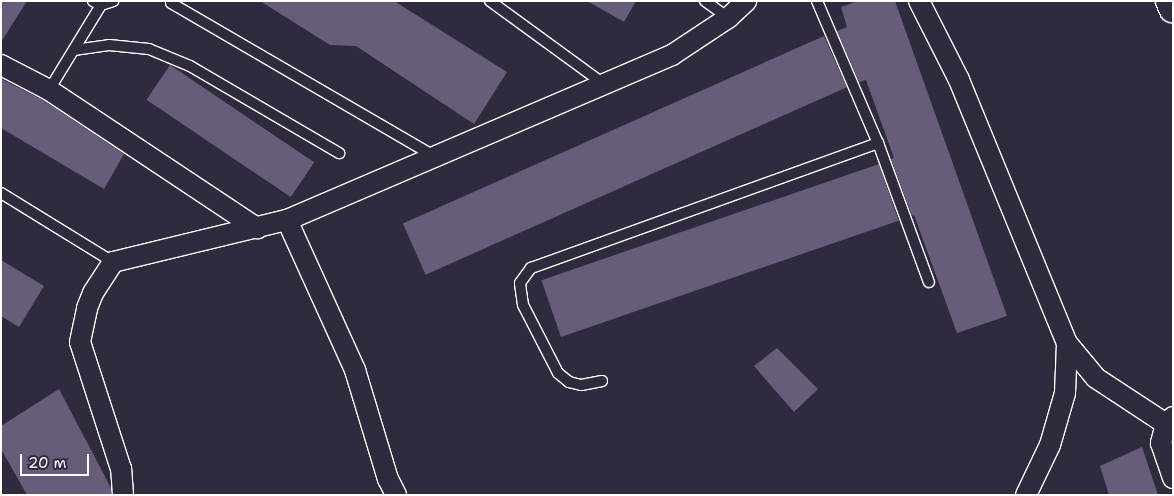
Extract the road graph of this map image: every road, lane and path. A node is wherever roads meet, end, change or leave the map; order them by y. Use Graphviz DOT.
graph roads {
  1 [pos="112,1"];
  2 [pos="490,1"];
  3 [pos="705,1"];
  4 [pos="746,1"];
  5 [pos="817,1"];
  6 [pos="918,1"];
  7 [pos="1170,1"];
  8 [pos="97,3"];
  9 [pos="171,3"];
  10 [pos="1173,8"];
  11 [pos="728,18"];
  12 [pos="74,50"];
  13 [pos="1,65"];
  14 [pos="604,84"];
  15 [pos="49,90"];
  16 [pos="878,143"];
  17 [pos="338,152"];
  18 [pos="437,158"];
  19 [pos="1,193"];
  20 [pos="287,220"];
  21 [pos="257,228"];
  22 [pos="113,262"];
  23 [pos="929,282"];
  24 [pos="1067,343"];
  25 [pos="602,380"];
  26 [pos="1169,420"];
  27 [pos="1173,478"];
  28 [pos="123,495"];
  29 [pos="396,495"];
  30 [pos="1026,495"];
  1 -- 8 [label="lane"];
  2 -- 14 [label="lane"];
  3 -- 11 [label="lane"];
  4 -- 11 [label="street"];
  5 -- 16 [label="lane"];
  6 -- 24 [label="street"];
  7 -- 10 [label="main road"];
  8 -- 12 [label="lane"];
  9 -- 18 [label="lane"];
  11 -- 14 [label="street"];
  12 -- 15 [label="lane"];
  12 -- 17 [label="lane"];
  13 -- 15 [label="street"];
  14 -- 18 [label="street"];
  15 -- 21 [label="street"];
  16 -- 23 [label="lane"];
  16 -- 25 [label="lane"];
  18 -- 20 [label="street"];
  19 -- 22 [label="lane"];
  20 -- 21 [label="street"];
  20 -- 29 [label="street"];
  21 -- 22 [label="street"];
  22 -- 28 [label="street"];
  24 -- 26 [label="street"];
  24 -- 30 [label="street"];
  26 -- 27 [label="street"];
}
